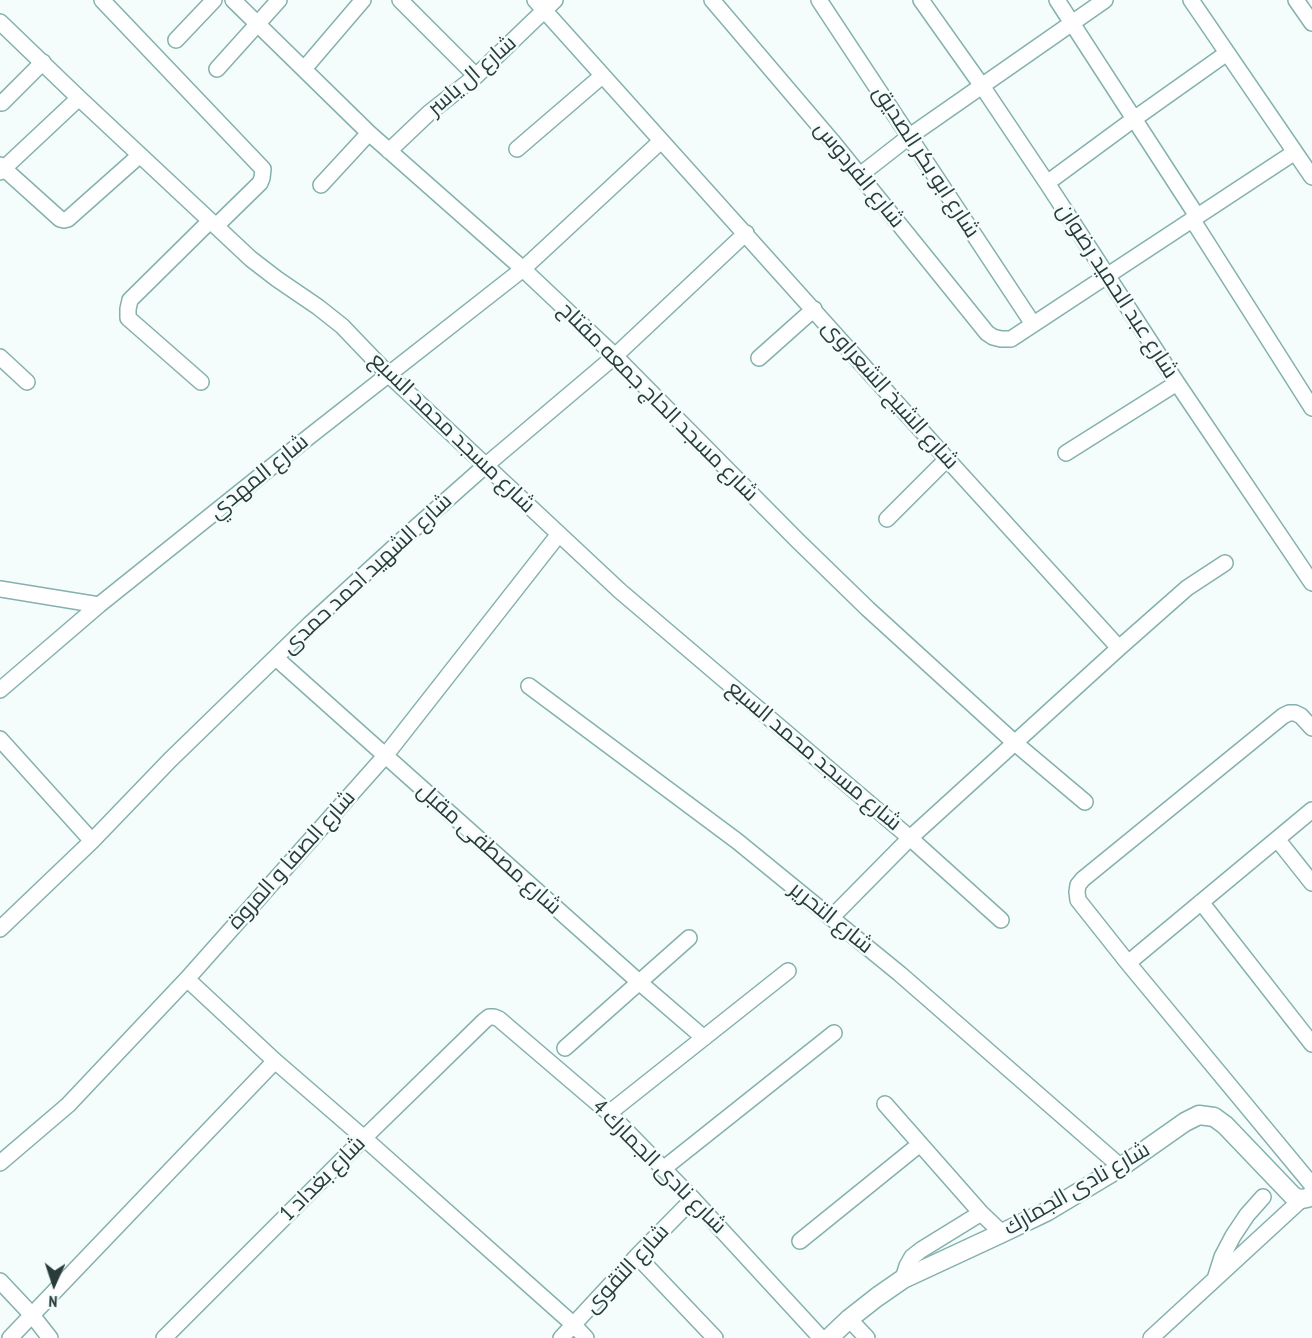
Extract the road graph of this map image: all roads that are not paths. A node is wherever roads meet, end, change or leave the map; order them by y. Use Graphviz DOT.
graph roads {
  1 [pos="102,0"];
  2 [pos="214,0"];
  3 [pos="234,0"];
  4 [pos="279,0"];
  5 [pos="363,0"];
  6 [pos="400,0"];
  7 [pos="712,0"];
  8 [pos="819,0"];
  9 [pos="921,0"];
  10 [pos="1057,0"];
  11 [pos="1105,0"];
  12 [pos="1191,0"];
  13 [pos="1296,0"];
  14 [pos="545,3"];
  15 [pos="1072,23"];
  16 [pos="1312,23"];
  17 [pos="257,24"];
  18 [pos="3,31"];
  19 [pos="176,40"];
  20 [pos="1227,53"];
  21 [pos="43,62"];
  22 [pos="217,69"];
  23 [pos="304,69"];
  24 [pos="476,76"];
  25 [pos="602,76"];
  26 [pos="982,86"];
  27 [pos="79,98"];
  28 [pos="2,103"];
  29 [pos="1134,119"];
  30 [pos="369,133"];
  31 [pos="910,136"];
  32 [pos="661,141"];
  33 [pos="517,149"];
  34 [pos="388,151"];
  35 [pos="1295,152"];
  36 [pos="140,155"];
  37 [pos="1,168"];
  38 [pos="860,175"];
  39 [pos="1312,177"];
  40 [pos="1047,183"];
  41 [pos="321,185"];
  42 [pos="1194,217"];
  43 [pos="213,224"];
  44 [pos="746,233"];
  45 [pos="523,269"];
  46 [pos="1106,275"];
  47 [pos="814,309"];
  48 [pos="1033,324"];
  49 [pos="615,356"];
  50 [pos="0,357"];
  51 [pos="759,358"];
  52 [pos="389,375"];
  53 [pos="27,382"];
  54 [pos="201,382"];
  55 [pos="1177,383"];
  56 [pos="1312,408"];
  57 [pos="1066,453"];
  58 [pos="947,459"];
  59 [pos="485,466"];
  60 [pos="887,519"];
  61 [pos="559,534"];
  62 [pos="1225,563"];
  63 [pos="1312,583"];
  64 [pos="0,589"];
  65 [pos="99,605"];
  66 [pos="1119,648"];
  67 [pos="276,658"];
  68 [pos="529,686"];
  69 [pos="0,690"];
  70 [pos="1312,728"];
  71 [pos="0,739"];
  72 [pos="1015,743"];
  73 [pos="385,756"];
  74 [pos="1085,802"];
  75 [pos="1312,810"];
  76 [pos="910,838"];
  77 [pos="1277,839"];
  78 [pos="92,841"];
  79 [pos="1312,883"];
  80 [pos="1201,902"];
  81 [pos="831,918"];
  82 [pos="1001,920"];
  83 [pos="0,929"];
  84 [pos="689,938"];
  85 [pos="1128,963"];
  86 [pos="788,971"];
  87 [pos="187,979"];
  88 [pos="639,982"];
  89 [pos="484,1021"];
  90 [pos="834,1033"];
  91 [pos="704,1038"];
  92 [pos="1312,1044"];
  93 [pos="565,1048"];
  94 [pos="274,1061"];
  95 [pos="885,1104"];
  96 [pos="609,1113"];
  97 [pos="364,1138"];
  98 [pos="920,1144"];
  99 [pos="0,1163"];
  100 [pos="1121,1167"];
  101 [pos="663,1169"];
  102 [pos="1309,1193"];
  103 [pos="1263,1197"];
  104 [pos="693,1200"];
  105 [pos="981,1213"];
  106 [pos="1002,1233"];
  107 [pos="801,1241"];
  108 [pos="638,1256"];
  109 [pos="903,1279"];
  110 [pos="0,1281"];
  111 [pos="1214,1281"];
  112 [pos="32,1315"];
  113 [pos="849,1319"];
  114 [pos="574,1326"];
  115 [pos="10,1338"];
  116 [pos="50,1338"];
  117 [pos="164,1338"];
  118 [pos="561,1338"];
  119 [pos="586,1338"];
  120 [pos="715,1338"];
  121 [pos="821,1338"];
  122 [pos="829,1338"];
  123 [pos="867,1338"];
  124 [pos="1151,1338"];
  1 -- 43 [label="street"];
  2 -- 19 [label="street"];
  3 -- 17 [label="street, شارع مسجد الحاج جمعه مفتاح"];
  4 -- 17 [label="street"];
  5 -- 23 [label="street"];
  6 -- 24 [label="street"];
  7 -- 38 [label="street, شارع الفردوس"];
  8 -- 31 [label="street, شارع ابو بكر الصديق"];
  9 -- 26 [label="street, شارع عبد الحميد رضوان"];
  10 -- 15 [label="street"];
  11 -- 15 [label="street"];
  12 -- 20 [label="street"];
  13 -- 16 [label="street"];
  14 -- 24 [label="street, شارع ال ياسر"];
  14 -- 25 [label="street, شارع الشيخ الشعراوى"];
  15 -- 26 [label="street"];
  15 -- 29 [label="street"];
  17 -- 22 [label="street"];
  17 -- 23 [label="street, شارع مسجد الحاج جمعه مفتاح"];
  18 -- 21 [label="street, شارع مسجد محمد السبع"];
  20 -- 29 [label="street"];
  20 -- 35 [label="street"];
  21 -- 27 [label="street, شارع مسجد محمد السبع"];
  21 -- 28 [label="street"];
  23 -- 30 [label="street, شارع مسجد الحاج جمعه مفتاح"];
  24 -- 34 [label="street, شارع ال ياسر"];
  25 -- 32 [label="street, شارع الشيخ الشعراوى"];
  25 -- 33 [label="street"];
  26 -- 31 [label="street"];
  26 -- 40 [label="street, شارع عبد الحميد رضوان"];
  27 -- 36 [label="street, شارع مسجد محمد السبع"];
  27 -- 37 [label="street"];
  29 -- 40 [label="street"];
  29 -- 42 [label="street"];
  30 -- 34 [label="street, شارع مسجد الحاج جمعه مفتاح"];
  30 -- 41 [label="street"];
  31 -- 38 [label="street"];
  31 -- 48 [label="street, شارع ابو بكر الصديق"];
  32 -- 44 [label="street, شارع الشيخ الشعراوى"];
  32 -- 45 [label="street"];
  34 -- 45 [label="street, شارع مسجد الحاج جمعه مفتاح"];
  35 -- 39 [label="street"];
  35 -- 42 [label="street"];
  36 -- 37 [label="street"];
  36 -- 43 [label="street, شارع مسجد محمد السبع"];
  38 -- 48 [label="street, شارع الفردوس"];
  40 -- 46 [label="street, شارع عبد الحميد رضوان"];
  42 -- 46 [label="street"];
  42 -- 56 [label="street"];
  43 -- 52 [label="street, شارع مسجد محمد السبع"];
  43 -- 54 [label="street"];
  44 -- 47 [label="street, شارع الشيخ الشعراوى"];
  44 -- 49 [label="street, شارع الشهيد احمد حمدى"];
  45 -- 49 [label="street, شارع مسجد الحاج جمعه مفتاح"];
  45 -- 52 [label="street, شارع المهدي"];
  46 -- 48 [label="street"];
  46 -- 55 [label="street, شارع عبد الحميد رضوان"];
  47 -- 51 [label="street"];
  47 -- 58 [label="street, شارع الشيخ الشعراوى"];
  49 -- 59 [label="street, شارع الشهيد احمد حمدى"];
  49 -- 72 [label="street, شارع مسجد الحاج جمعه مفتاح"];
  50 -- 53 [label="street"];
  52 -- 59 [label="street, شارع مسجد محمد السبع"];
  52 -- 65 [label="street, شارع المهدي"];
  55 -- 57 [label="street"];
  55 -- 63 [label="street, شارع عبد الحميد رضوان"];
  58 -- 60 [label="street"];
  58 -- 66 [label="street, شارع الشيخ الشعراوى"];
  59 -- 61 [label="street, شارع مسجد محمد السبع"];
  59 -- 67 [label="street, شارع الشهيد احمد حمدى"];
  61 -- 73 [label="street, شارع الصفا و المروة"];
  61 -- 76 [label="street, شارع مسجد محمد السبع"];
  62 -- 66 [label="street"];
  64 -- 65 [label="street"];
  65 -- 69 [label="street, شارع المهدي"];
  66 -- 72 [label="street"];
  67 -- 73 [label="street, شارع مصطفى مقبل"];
  67 -- 78 [label="street, شارع الشهيد احمد حمدى"];
  68 -- 81 [label="street, شارع التحرير"];
  70 -- 85 [label="street"];
  71 -- 78 [label="street"];
  72 -- 74 [label="street, شارع مسجد الحاج جمعه مفتاح"];
  72 -- 76 [label="street"];
  73 -- 87 [label="street, شارع الصفا و المروة"];
  73 -- 88 [label="street, شارع مصطفى مقبل"];
  75 -- 77 [label="street"];
  76 -- 81 [label="street"];
  76 -- 82 [label="street, شارع مسجد محمد السبع"];
  77 -- 79 [label="street"];
  77 -- 80 [label="street"];
  78 -- 83 [label="street, شارع الشهيد احمد حمدى"];
  80 -- 85 [label="street"];
  80 -- 92 [label="street"];
  81 -- 100 [label="street, شارع التحرير"];
  84 -- 88 [label="street"];
  85 -- 102 [label="street"];
  86 -- 91 [label="street"];
  87 -- 94 [label="street"];
  87 -- 99 [label="street, شارع الصفا و المروة"];
  88 -- 91 [label="street, شارع مصطفى مقبل"];
  88 -- 93 [label="street"];
  89 -- 96 [label="street, شارع نادى الجمارك 4"];
  89 -- 97 [label="street, شارع بغداد 1"];
  90 -- 101 [label="street"];
  91 -- 96 [label="street"];
  94 -- 97 [label="street"];
  94 -- 112 [label="street"];
  95 -- 98 [label="street"];
  96 -- 101 [label="street, شارع نادى الجمارك 4"];
  97 -- 114 [label="street"];
  97 -- 117 [label="street, شارع بغداد 1"];
  98 -- 105 [label="street"];
  98 -- 107 [label="street"];
  100 -- 102 [label="street, شارع نادى الجمارك"];
  100 -- 106 [label="street, شارع نادى الجمارك"];
  101 -- 104 [label="street, شارع نادى الجمارك 4"];
  102 -- 111 [label="street"];
  103 -- 111 [label="street"];
  104 -- 108 [label="street, شارع التقوى"];
  104 -- 121 [label="street, شارع نادى الجمارك 4"];
  105 -- 106 [label="street"];
  105 -- 109 [label="street"];
  106 -- 109 [label="street, شارع نادى الجمارك"];
  108 -- 114 [label="street, شارع التقوى"];
  108 -- 120 [label="street"];
  109 -- 113 [label="street, شارع نادى الجمارك"];
  110 -- 112 [label="street"];
  111 -- 124 [label="street"];
  112 -- 115 [label="street"];
  112 -- 116 [label="street"];
  113 -- 122 [label="street, شارع نادى الجمارك"];
  113 -- 123 [label="street"];
  114 -- 118 [label="street, شارع التقوى"];
  114 -- 119 [label="street"];
}
